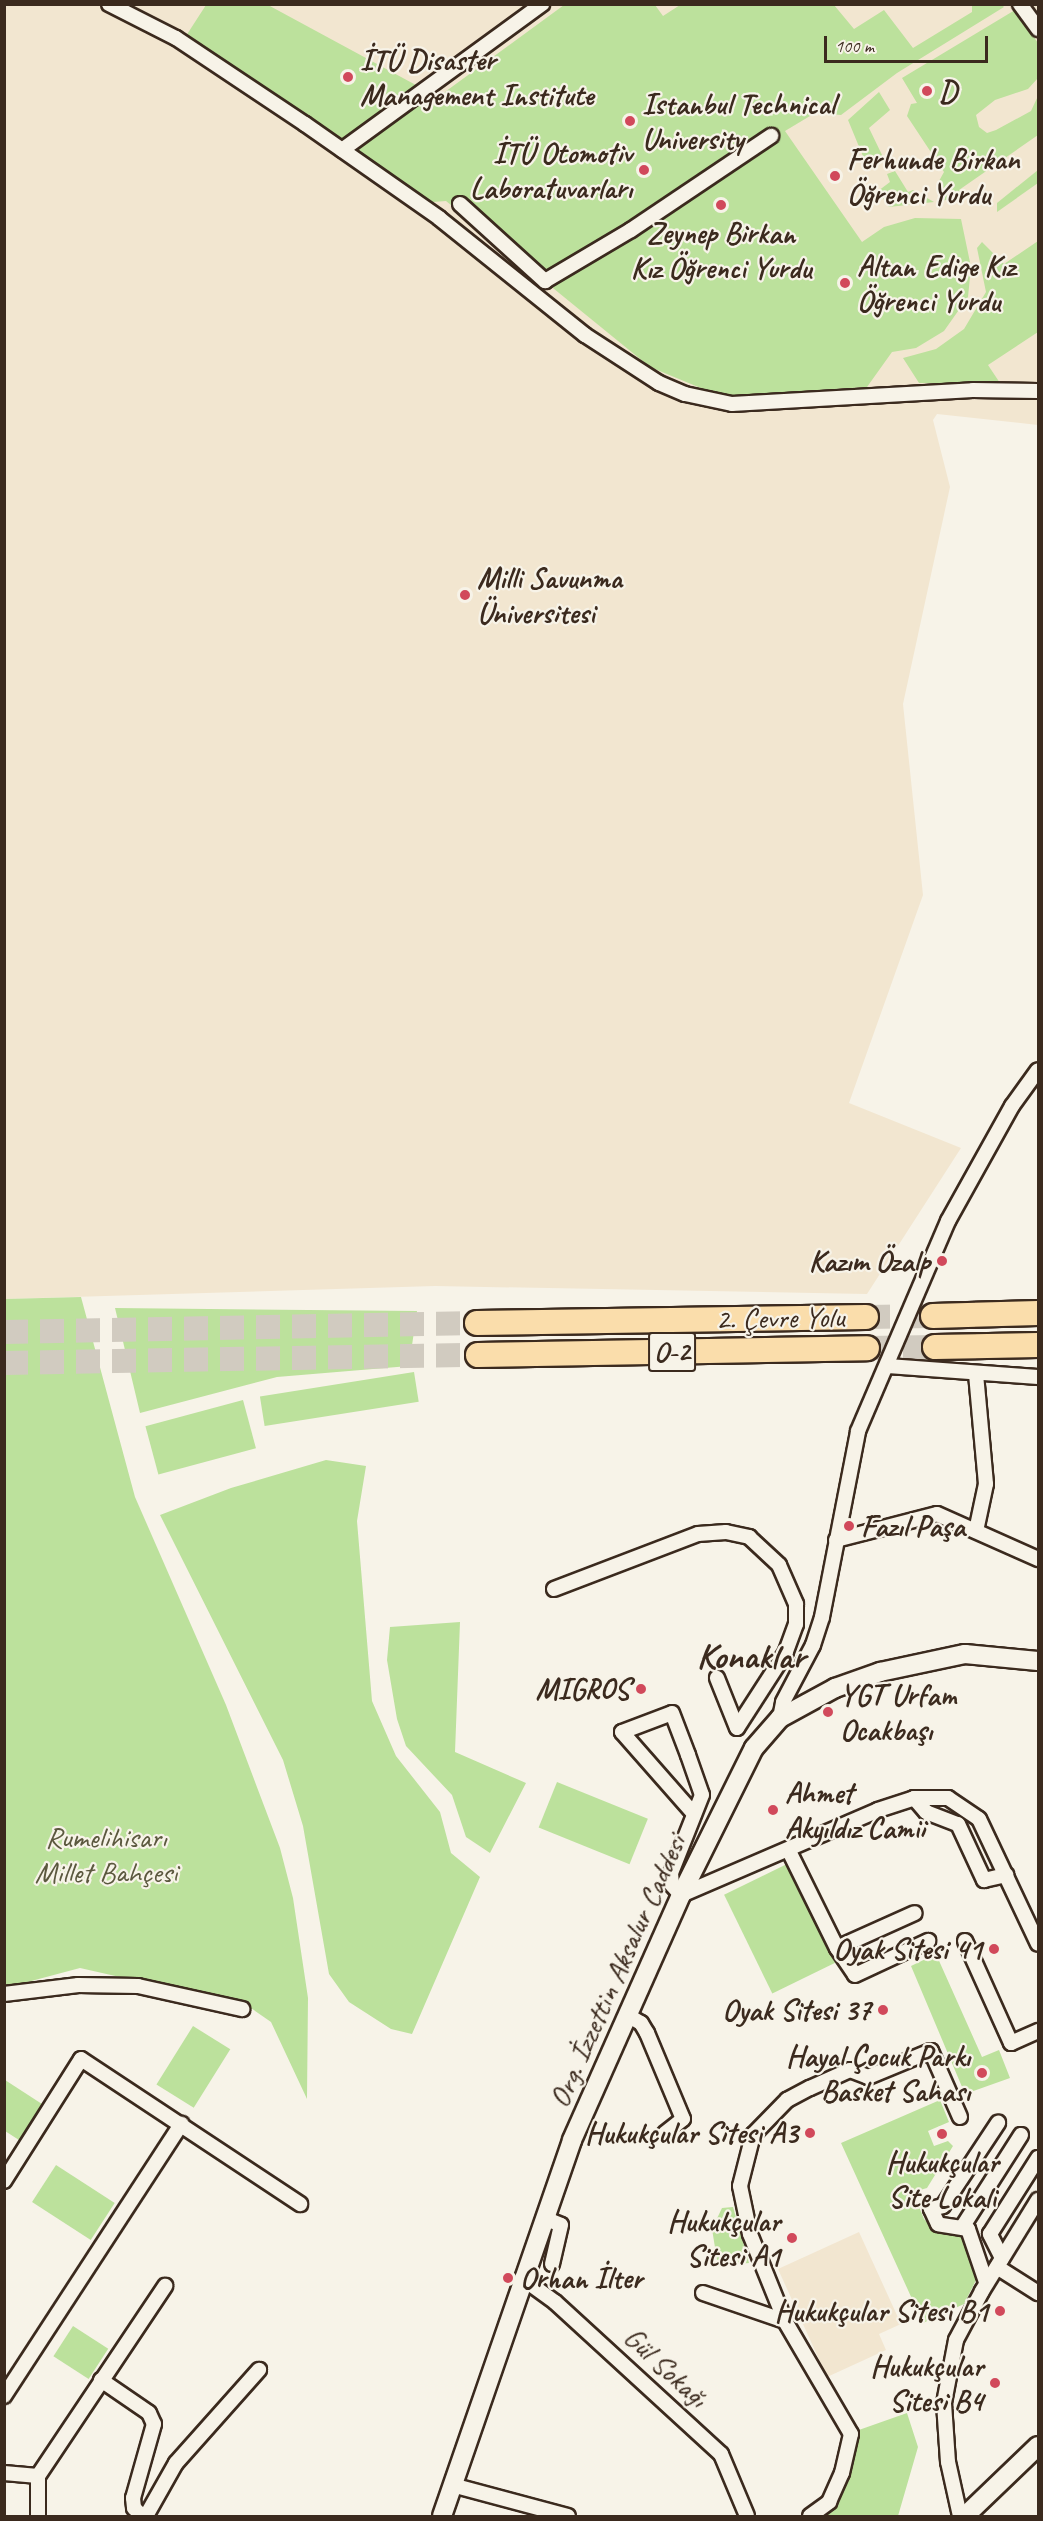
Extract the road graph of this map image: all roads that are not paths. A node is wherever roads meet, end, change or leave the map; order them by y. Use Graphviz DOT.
graph roads {
  1 [pos="109,4"];
  2 [pos="542,4"];
  3 [pos="1020,4"];
  4 [pos="1038,29"];
  5 [pos="771,136"];
  6 [pos="342,150"];
  7 [pos="460,204"];
  8 [pos="1038,391"];
  9 [pos="1038,1070"];
  10 [pos="1038,1313"];
  11 [pos="933,1316"];
  12 [pos="866,1317"];
  13 [pos="477,1323"];
  14 [pos="1038,1345"];
  15 [pos="935,1347"];
  16 [pos="867,1348"];
  17 [pos="478,1355"];
  18 [pos="888,1366"];
  19 [pos="976,1374"];
  20 [pos="1038,1377"];
  21 [pos="976,1531"];
  22 [pos="836,1540"];
  23 [pos="1038,1559"];
  24 [pos="554,1589"];
  25 [pos="1038,1661"];
  26 [pos="717,1678"];
  27 [pos="780,1718"];
  28 [pos="914,1798"];
  29 [pos="694,1814"];
  30 [pos="789,1851"];
  31 [pos="1006,1875"];
  32 [pos="681,1895"];
  33 [pos="915,1913"];
  34 [pos="928,1941"];
  35 [pos="965,1941"];
  36 [pos="1038,1944"];
  37 [pos="837,1948"];
  38 [pos="4,1995"];
  39 [pos="242,2009"];
  40 [pos="627,2015"];
  41 [pos="1038,2031"];
  42 [pos="960,2117"];
  43 [pos="998,2123"];
  44 [pos="181,2124"];
  45 [pos="665,2133"];
  46 [pos="1021,2135"];
  47 [pos="1038,2158"];
  48 [pos="4,2181"];
  49 [pos="1038,2200"];
  50 [pos="300,2204"];
  51 [pos="544,2218"];
  52 [pos="963,2226"];
  53 [pos="1000,2262"];
  54 [pos="552,2264"];
  55 [pos="522,2278"];
  56 [pos="986,2282"];
  57 [pos="165,2286"];
  58 [pos="703,2293"];
  59 [pos="1038,2293"];
  60 [pos="785,2321"];
  61 [pos="259,2370"];
  62 [pos="101,2380"];
  63 [pos="4,2396"];
  64 [pos="1038,2446"];
  65 [pos="4,2473"];
  66 [pos="38,2476"];
  67 [pos="453,2485"];
  68 [pos="38,2517"];
  69 [pos="144,2517"];
  70 [pos="442,2517"];
  71 [pos="568,2517"];
  72 [pos="747,2517"];
  73 [pos="810,2517"];
  74 [pos="960,2517"];
  75 [pos="965,2517"];
  1 -- 6 [label="street"];
  2 -- 6 [label="street"];
  3 -- 4 [label="street"];
  5 -- 7 [label="street"];
  6 -- 8 [label="street"];
  9 -- 18 [label="street"];
  10 -- 11 [label="highway"];
  12 -- 13 [label="highway, 2. Çevre Yolu / O-2"];
  14 -- 15 [label="highway"];
  16 -- 17 [label="highway, 2. Çevre Yolu / O-2"];
  18 -- 19 [label="street"];
  18 -- 22 [label="street"];
  19 -- 20 [label="street"];
  19 -- 21 [label="street"];
  21 -- 22 [label="street"];
  21 -- 23 [label="street"];
  22 -- 27 [label="street"];
  24 -- 26 [label="street"];
  25 -- 27 [label="main road, Org. İzzettin Aksalur Caddesi"];
  27 -- 32 [label="main road, Org. İzzettin Aksalur Caddesi"];
  28 -- 30 [label="street"];
  28 -- 31 [label="street"];
  28 -- 31 [label="street"];
  29 -- 29 [label="street"];
  29 -- 32 [label="street"];
  30 -- 32 [label="street"];
  30 -- 37 [label="street"];
  31 -- 36 [label="street"];
  32 -- 40 [label="main road, Org. İzzettin Aksalur Caddesi"];
  33 -- 37 [label="street"];
  34 -- 37 [label="street"];
  35 -- 41 [label="street"];
  38 -- 39 [label="street"];
  40 -- 45 [label="street"];
  40 -- 51 [label="main road, Org. İzzettin Aksalur Caddesi"];
  42 -- 60 [label="street"];
  43 -- 52 [label="street"];
  44 -- 48 [label="street"];
  44 -- 50 [label="street"];
  44 -- 63 [label="street"];
  46 -- 52 [label="street"];
  47 -- 53 [label="street"];
  49 -- 53 [label="street"];
  51 -- 54 [label="street"];
  51 -- 55 [label="main road, Org. İzzettin Aksalur Caddesi"];
  52 -- 56 [label="street"];
  53 -- 56 [label="street"];
  53 -- 59 [label="street"];
  55 -- 67 [label="main road, Org. İzzettin Aksalur Caddesi"];
  55 -- 72 [label="street, Gül Sokağı"];
  56 -- 74 [label="street"];
  57 -- 62 [label="street"];
  58 -- 60 [label="street"];
  60 -- 73 [label="street"];
  61 -- 69 [label="street"];
  62 -- 66 [label="street"];
  62 -- 69 [label="street"];
  64 -- 75 [label="main road"];
  65 -- 66 [label="street"];
  66 -- 68 [label="street"];
  67 -- 70 [label="main road, Org. İzzettin Aksalur Caddesi"];
  67 -- 71 [label="street"];
}
